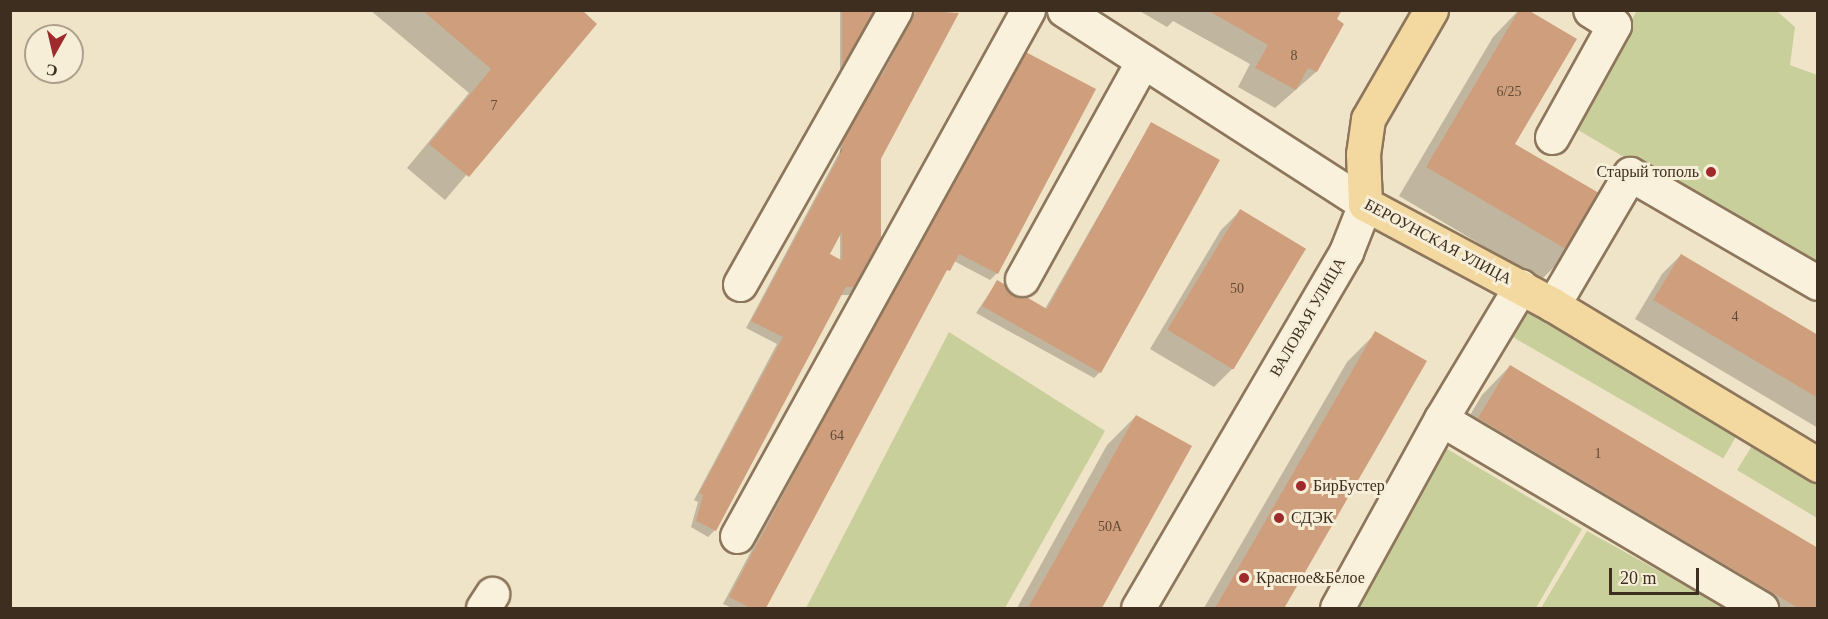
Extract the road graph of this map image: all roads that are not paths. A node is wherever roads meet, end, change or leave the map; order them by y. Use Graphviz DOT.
graph roads {
  1 [pos="896,10"];
  2 [pos="1028,10"];
  3 [pos="1064,10"];
  4 [pos="1431,10"];
  5 [pos="1590,10"];
  6 [pos="1143,61"];
  7 [pos="1552,137"];
  8 [pos="1365,204"];
  9 [pos="1022,279"];
  10 [pos="1818,283"];
  11 [pos="740,284"];
  12 [pos="1521,286"];
  13 [pos="1553,304"];
  14 [pos="1442,419"];
  15 [pos="1818,465"];
  16 [pos="737,536"];
  17 [pos="1138,609"];
  18 [pos="1337,609"];
  19 [pos="1761,609"];
  1 -- 11 [label="street"];
  2 -- 16 [label="street"];
  3 -- 6 [label="street, БЕРОУНСКАЯ УЛИЦА"];
  4 -- 8 [label="main road, ВАЛОВАЯ УЛИЦА"];
  5 -- 7 [label="street"];
  6 -- 8 [label="street, БЕРОУНСКАЯ УЛИЦА"];
  6 -- 9 [label="street"];
  8 -- 12 [label="main road, БЕРОУНСКАЯ УЛИЦА"];
  8 -- 17 [label="street, ВАЛОВАЯ УЛИЦА"];
  10 -- 13 [label="street"];
  12 -- 13 [label="main road, БЕРОУНСКАЯ УЛИЦА"];
  12 -- 14 [label="street"];
  13 -- 15 [label="main road, БЕРОУНСКАЯ УЛИЦА"];
  14 -- 18 [label="street"];
  14 -- 19 [label="street"];
}
